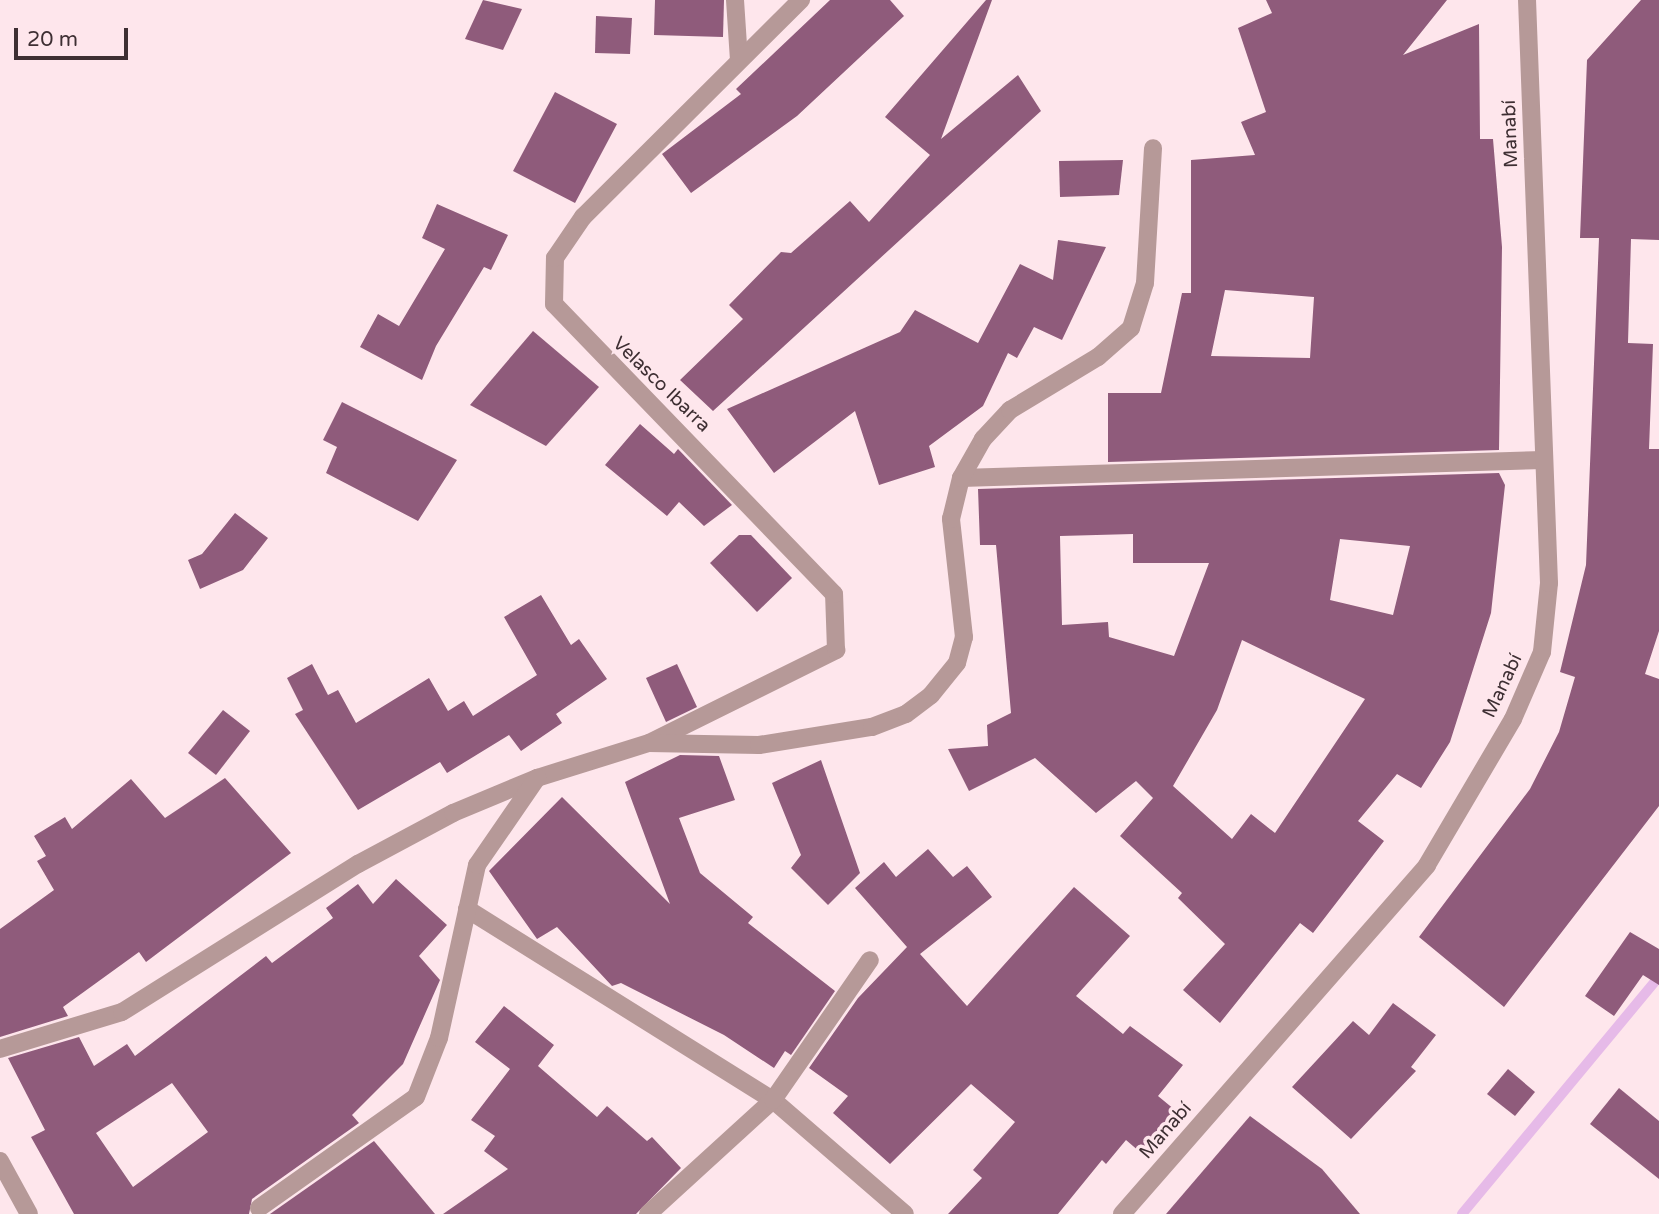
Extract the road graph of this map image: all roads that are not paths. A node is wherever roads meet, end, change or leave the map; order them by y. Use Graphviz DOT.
graph roads {
  1 [pos="735,0"];
  2 [pos="801,0"];
  3 [pos="1527,0"];
  4 [pos="738,60"];
  5 [pos="1153,148"];
  6 [pos="1545,460"];
  7 [pos="961,478"];
  8 [pos="649,743"];
  9 [pos="537,778"];
  10 [pos="467,909"];
  11 [pos="870,960"];
  12 [pos="0,1049"];
  13 [pos="773,1100"];
  14 [pos="0,1161"];
  15 [pos="259,1208"];
  16 [pos="29,1214"];
  17 [pos="648,1214"];
  18 [pos="905,1214"];
  19 [pos="1122,1214"];
  1 -- 4 [label="street"];
  2 -- 4 [label="street, Velasco Ibarra"];
  3 -- 6 [label="street, Manabí"];
  4 -- 8 [label="street, Velasco Ibarra"];
  5 -- 7 [label="street"];
  6 -- 7 [label="street"];
  6 -- 19 [label="street, Manabí"];
  7 -- 8 [label="street"];
  8 -- 9 [label="street"];
  9 -- 10 [label="street"];
  9 -- 12 [label="street"];
  10 -- 13 [label="street"];
  10 -- 15 [label="street"];
  11 -- 13 [label="street"];
  13 -- 17 [label="street"];
  13 -- 18 [label="street"];
  14 -- 16 [label="street"];
}
